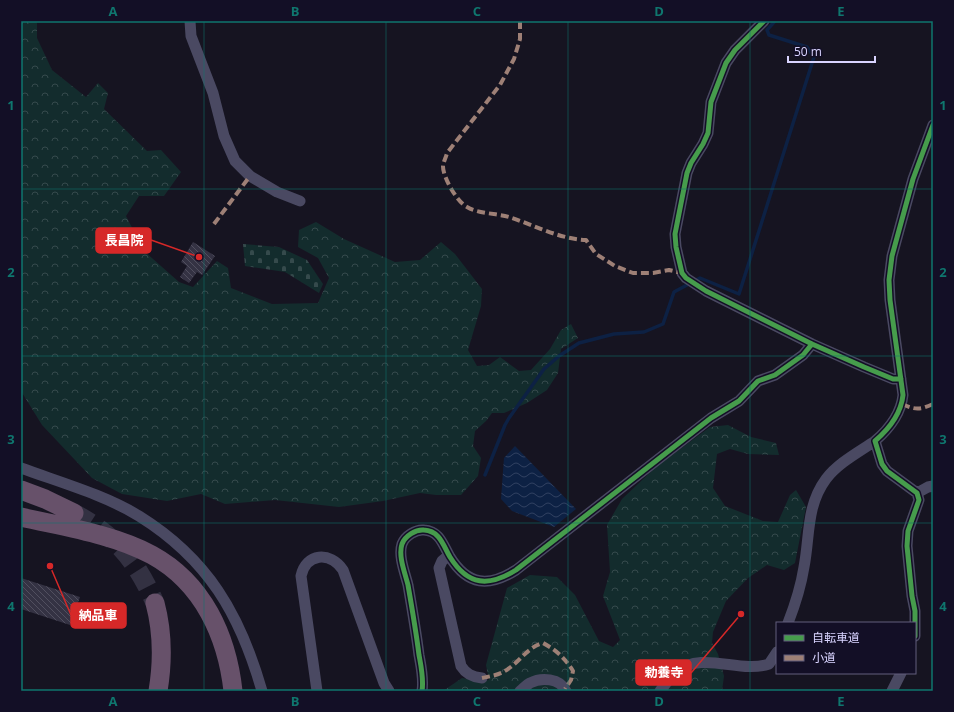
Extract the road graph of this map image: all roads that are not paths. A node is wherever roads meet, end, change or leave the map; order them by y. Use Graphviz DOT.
graph roads {
  1 [pos="190,21"];
  2 [pos="764,21"];
  3 [pos="933,125"];
  4 [pos="300,201"];
  5 [pos="812,344"];
  6 [pos="901,379"];
  7 [pos="875,441"];
  8 [pos="21,468"];
  9 [pos="933,486"];
  10 [pos="21,490"];
  11 [pos="917,493"];
  12 [pos="74,513"];
  13 [pos="21,517"];
  14 [pos="449,555"];
  15 [pos="155,604"];
  16 [pos="788,622"];
  17 [pos="916,622"];
  18 [pos="776,654"];
  19 [pos="900,674"];
  20 [pos="482,678"];
  21 [pos="158,691"];
  22 [pos="233,691"];
  23 [pos="262,691"];
  24 [pos="317,691"];
  25 [pos="388,691"];
  26 [pos="422,691"];
  27 [pos="520,691"];
  28 [pos="566,691"];
  29 [pos="660,691"];
  30 [pos="892,691"];
  1 -- 4 [label="street"];
  2 -- 5 [label="street"];
  3 -- 6 [label="street"];
  5 -- 6 [label="street"];
  5 -- 14 [label="street"];
  6 -- 7 [label="street"];
  7 -- 11 [label="street"];
  7 -- 16 [label="street"];
  8 -- 23 [label="street"];
  9 -- 11 [label="street"];
  10 -- 12 [label="highway"];
  11 -- 17 [label="street"];
  13 -- 22 [label="highway"];
  14 -- 20 [label="street"];
  14 -- 26 [label="street"];
  15 -- 21 [label="highway"];
  18 -- 29 [label="street"];
  19 -- 30 [label="street"];
  24 -- 25 [label="street"];
  27 -- 28 [label="street"];
}
